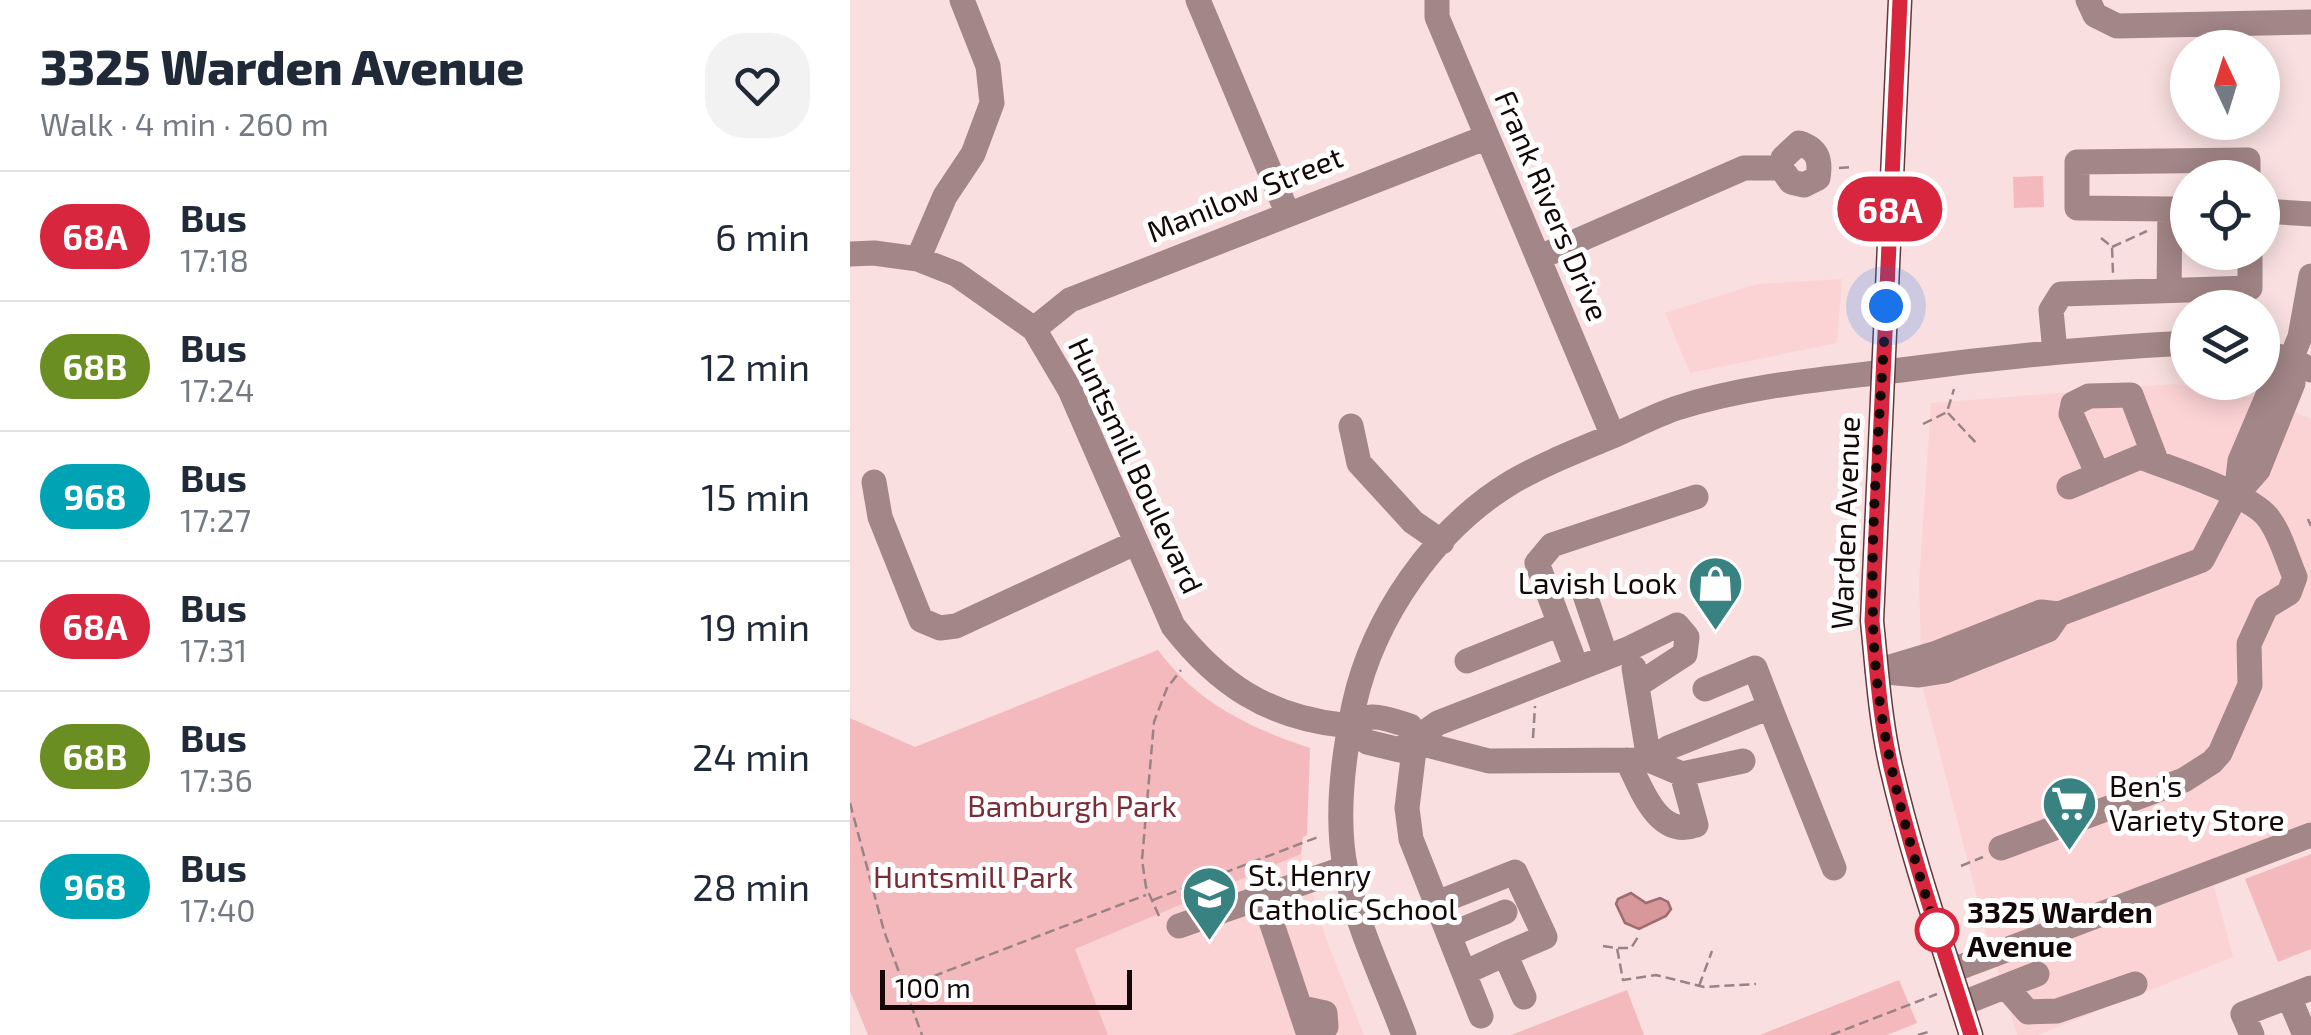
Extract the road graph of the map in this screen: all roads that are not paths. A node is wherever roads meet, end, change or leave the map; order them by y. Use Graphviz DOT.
graph roads {
  1 [pos="962,0"];
  2 [pos="1198,0"];
  3 [pos="1437,0"];
  4 [pos="1900,0"];
  5 [pos="2088,0"];
  6 [pos="2311,22"];
  7 [pos="1486,137"];
  8 [pos="2170,161"];
  9 [pos="1782,168"];
  10 [pos="1287,212"];
  11 [pos="2280,212"];
  12 [pos="2170,214"];
  13 [pos="2311,214"];
  14 [pos="850,254"];
  15 [pos="918,258"];
  16 [pos="1538,258"];
  17 [pos="2174,270"];
  18 [pos="2250,270"];
  19 [pos="2311,276"];
  20 [pos="2169,290"];
  21 [pos="1034,329"];
  22 [pos="2170,343"];
  23 [pos="2054,352"];
  24 [pos="2301,364"];
  25 [pos="1883,372"];
  26 [pos="1351,426"];
  27 [pos="1613,436"];
  28 [pos="2157,463"];
  29 [pos="2098,475"];
  30 [pos="874,482"];
  31 [pos="2069,487"];
  32 [pos="2236,495"];
  33 [pos="1696,498"];
  34 [pos="1442,542"];
  35 [pos="1135,543"];
  36 [pos="1585,595"];
  37 [pos="1560,624"];
  38 [pos="1617,653"];
  39 [pos="1468,661"];
  40 [pos="1577,668"];
  41 [pos="1877,670"];
  42 [pos="1639,684"];
  43 [pos="1705,689"];
  44 [pos="1770,708"];
  45 [pos="1349,726"];
  46 [pos="1415,742"];
  47 [pos="1638,760"];
  48 [pos="1742,761"];
  49 [pos="1682,774"];
  50 [pos="2311,835"];
  51 [pos="1997,851"];
  52 [pos="1345,868"];
  53 [pos="1834,868"];
  54 [pos="1263,896"];
  55 [pos="1437,903"];
  56 [pos="1504,912"];
  57 [pos="1169,921"];
  58 [pos="1449,935"];
  59 [pos="1504,954"];
  60 [pos="1464,973"];
  61 [pos="2037,974"];
  62 [pos="2134,984"];
  63 [pos="2006,987"];
  64 [pos="1956,988"];
  65 [pos="2300,992"];
  66 [pos="1524,997"];
  67 [pos="1482,1016"];
  68 [pos="1317,1035"];
  69 [pos="1404,1035"];
  70 [pos="1971,1035"];
  71 [pos="2252,1035"];
  72 [pos="2305,1035"];
  1 -- 15 [label="street"];
  2 -- 10 [label="street"];
  3 -- 7 [label="street, Frank Rivers Drive"];
  4 -- 25 [label="main road, Warden Avenue"];
  5 -- 6 [label="street"];
  7 -- 10 [label="street, Manilow Street"];
  7 -- 16 [label="street, Frank Rivers Drive"];
  8 -- 12 [label="street"];
  9 -- 16 [label="street"];
  10 -- 21 [label="street, Manilow Street"];
  11 -- 13 [label="street"];
  14 -- 15 [label="street, Huntsmill Boulevard"];
  15 -- 21 [label="street, Huntsmill Boulevard"];
  16 -- 27 [label="street, Frank Rivers Drive"];
  17 -- 20 [label="street"];
  18 -- 20 [label="street"];
  19 -- 24 [label="street"];
  20 -- 23 [label="street"];
  21 -- 35 [label="street, Huntsmill Boulevard"];
  22 -- 23 [label="street"];
  23 -- 25 [label="street"];
  24 -- 32 [label="street"];
  25 -- 27 [label="street"];
  25 -- 41 [label="main road, Warden Avenue"];
  26 -- 34 [label="street"];
  27 -- 34 [label="street"];
  28 -- 29 [label="street"];
  28 -- 29 [label="street"];
  28 -- 32 [label="street"];
  29 -- 31 [label="street"];
  30 -- 35 [label="street"];
  32 -- 41 [label="street"];
  32 -- 51 [label="street"];
  33 -- 37 [label="street"];
  34 -- 45 [label="street"];
  35 -- 45 [label="street, Huntsmill Boulevard"];
  36 -- 38 [label="street"];
  37 -- 39 [label="street"];
  37 -- 40 [label="street"];
  38 -- 40 [label="street"];
  38 -- 42 [label="street"];
  38 -- 42 [label="street"];
  40 -- 46 [label="street"];
  41 -- 64 [label="main road, Warden Avenue"];
  42 -- 47 [label="street"];
  43 -- 44 [label="street"];
  44 -- 47 [label="street"];
  44 -- 53 [label="street"];
  45 -- 46 [label="street, Huntsmill Boulevard"];
  45 -- 52 [label="street"];
  46 -- 47 [label="street"];
  46 -- 55 [label="street"];
  47 -- 49 [label="street"];
  47 -- 49 [label="street"];
  48 -- 49 [label="street"];
  50 -- 64 [label="street"];
  52 -- 54 [label="street"];
  52 -- 69 [label="street"];
  54 -- 57 [label="street"];
  54 -- 68 [label="street"];
  55 -- 58 [label="street"];
  55 -- 59 [label="street"];
  56 -- 58 [label="street"];
  58 -- 60 [label="street"];
  59 -- 60 [label="street"];
  59 -- 66 [label="street"];
  60 -- 67 [label="street"];
  61 -- 63 [label="street"];
  62 -- 63 [label="street"];
  63 -- 64 [label="street"];
  64 -- 70 [label="main road, Warden Avenue"];
  65 -- 71 [label="street"];
  65 -- 72 [label="street"];
}
